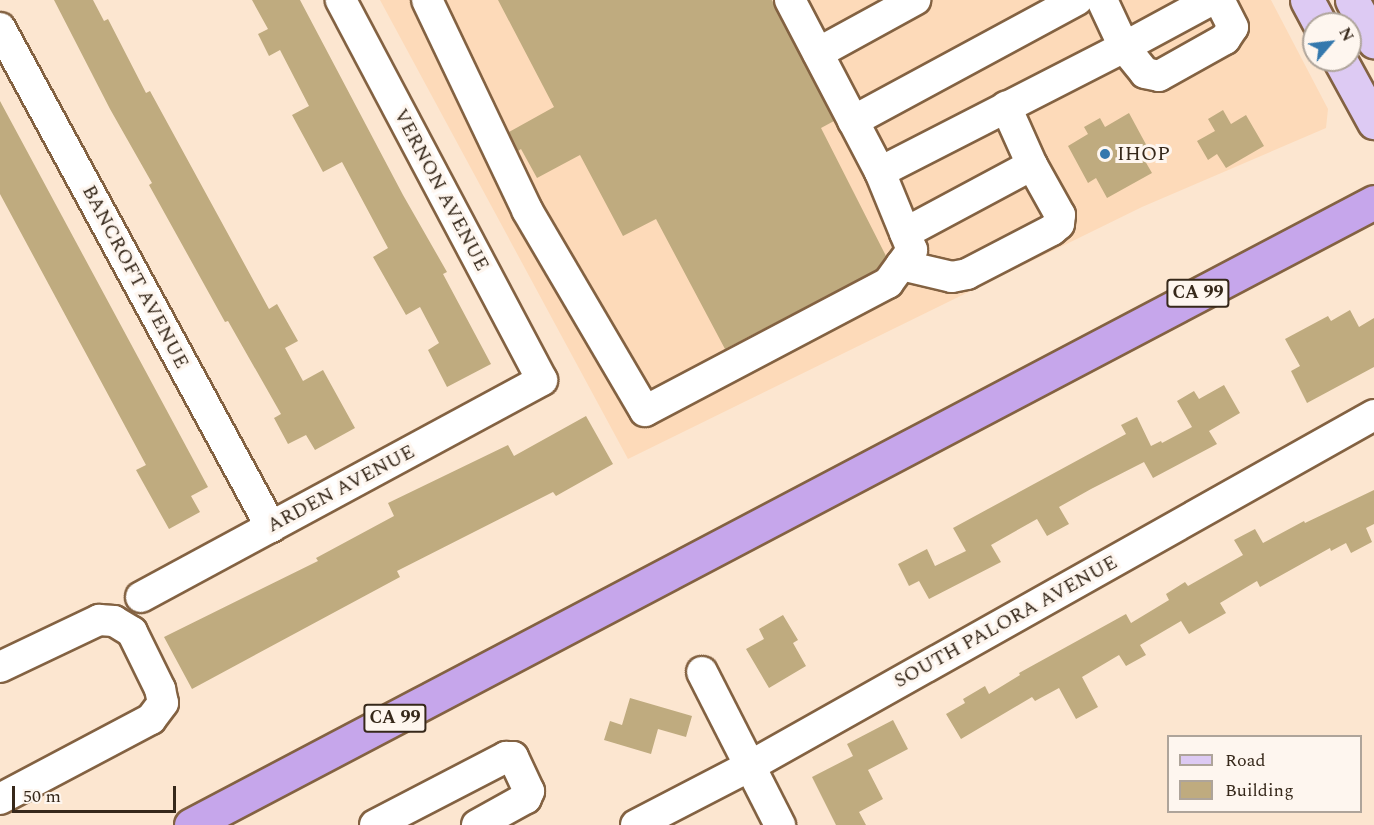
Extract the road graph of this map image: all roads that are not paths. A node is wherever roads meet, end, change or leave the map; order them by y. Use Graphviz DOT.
graph roads {
  1 [pos="341,0"];
  2 [pos="427,0"];
  3 [pos="790,0"];
  4 [pos="915,0"];
  5 [pos="1077,0"];
  6 [pos="1102,0"];
  7 [pos="1211,0"];
  8 [pos="1220,0"];
  9 [pos="1353,0"];
  10 [pos="0,28"];
  11 [pos="1374,41"];
  12 [pos="1124,47"];
  13 [pos="818,53"];
  14 [pos="1347,72"];
  15 [pos="1006,107"];
  16 [pos="853,121"];
  17 [pos="1374,122"];
  18 [pos="1032,165"];
  19 [pos="880,172"];
  20 [pos="1374,202"];
  21 [pos="905,233"];
  22 [pos="901,265"];
  23 [pos="542,380"];
  24 [pos="1374,415"];
  25 [pos="271,527"];
  26 [pos="141,597"];
  27 [pos="0,667"];
  28 [pos="702,672"];
  29 [pos="750,766"];
  30 [pos="0,799"];
  31 [pos="191,825"];
  32 [pos="375,825"];
  33 [pos="477,825"];
  34 [pos="636,825"];
  35 [pos="780,825"];
  1 -- 23 [label="street, VERNON AVENUE"];
  2 -- 22 [label="street"];
  3 -- 13 [label="street"];
  4 -- 13 [label="street"];
  5 -- 16 [label="street"];
  6 -- 12 [label="street"];
  7 -- 12 [label="street"];
  8 -- 12 [label="street"];
  9 -- 11 [label="main road"];
  10 -- 25 [label="street, BANCROFT AVENUE"];
  12 -- 15 [label="street"];
  13 -- 16 [label="street"];
  14 -- 17 [label="main road"];
  15 -- 18 [label="street"];
  15 -- 19 [label="street"];
  16 -- 19 [label="street"];
  18 -- 21 [label="street"];
  18 -- 22 [label="street"];
  19 -- 21 [label="street"];
  20 -- 31 [label="highway, CA 99"];
  21 -- 22 [label="street"];
  23 -- 25 [label="street, ARDEN AVENUE"];
  24 -- 29 [label="street, SOUTH PALORA AVENUE"];
  25 -- 26 [label="street, ARDEN AVENUE"];
  27 -- 30 [label="street"];
  28 -- 29 [label="street"];
  29 -- 34 [label="street, SOUTH PALORA AVENUE"];
  29 -- 35 [label="street"];
  32 -- 33 [label="street"];
}
